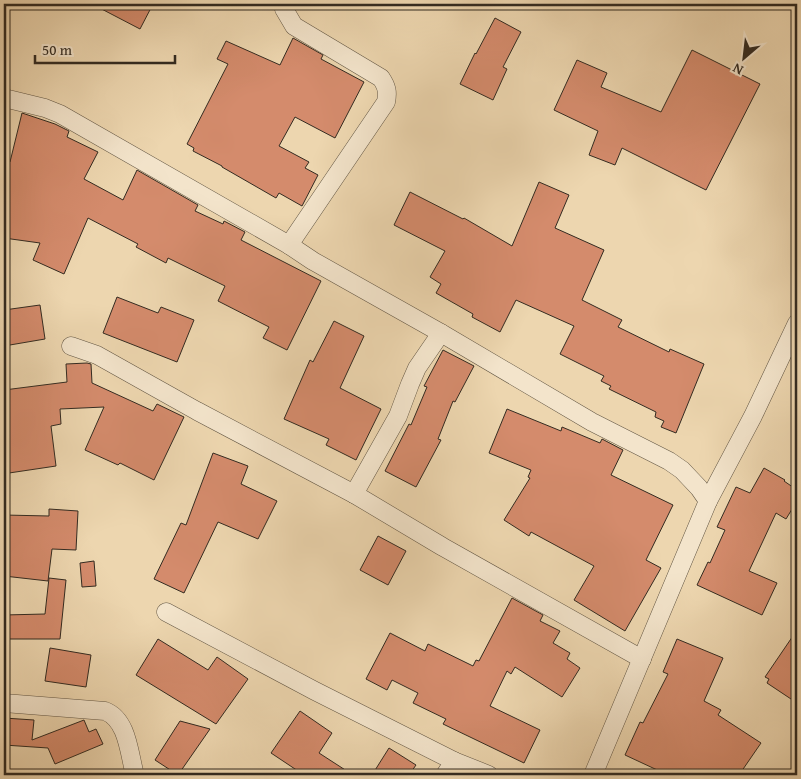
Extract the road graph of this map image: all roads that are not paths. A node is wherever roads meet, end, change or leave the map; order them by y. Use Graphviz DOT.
graph roads {
  1 [pos="282,4"];
  2 [pos="4,98"];
  3 [pos="289,245"];
  4 [pos="797,323"];
  5 [pos="441,333"];
  6 [pos="71,346"];
  7 [pos="354,494"];
  8 [pos="708,502"];
  9 [pos="166,612"];
  10 [pos="642,659"];
  11 [pos="4,703"];
  12 [pos="449,768"];
  13 [pos="134,775"];
  14 [pos="489,775"];
  15 [pos="593,775"];
  1 -- 3 [label="street"];
  2 -- 3 [label="street"];
  3 -- 5 [label="street"];
  4 -- 8 [label="street"];
  5 -- 7 [label="street"];
  5 -- 8 [label="street"];
  6 -- 7 [label="street"];
  7 -- 10 [label="street"];
  8 -- 10 [label="street"];
  9 -- 12 [label="street"];
  10 -- 15 [label="street"];
  11 -- 13 [label="street"];
  12 -- 14 [label="street"];
}
